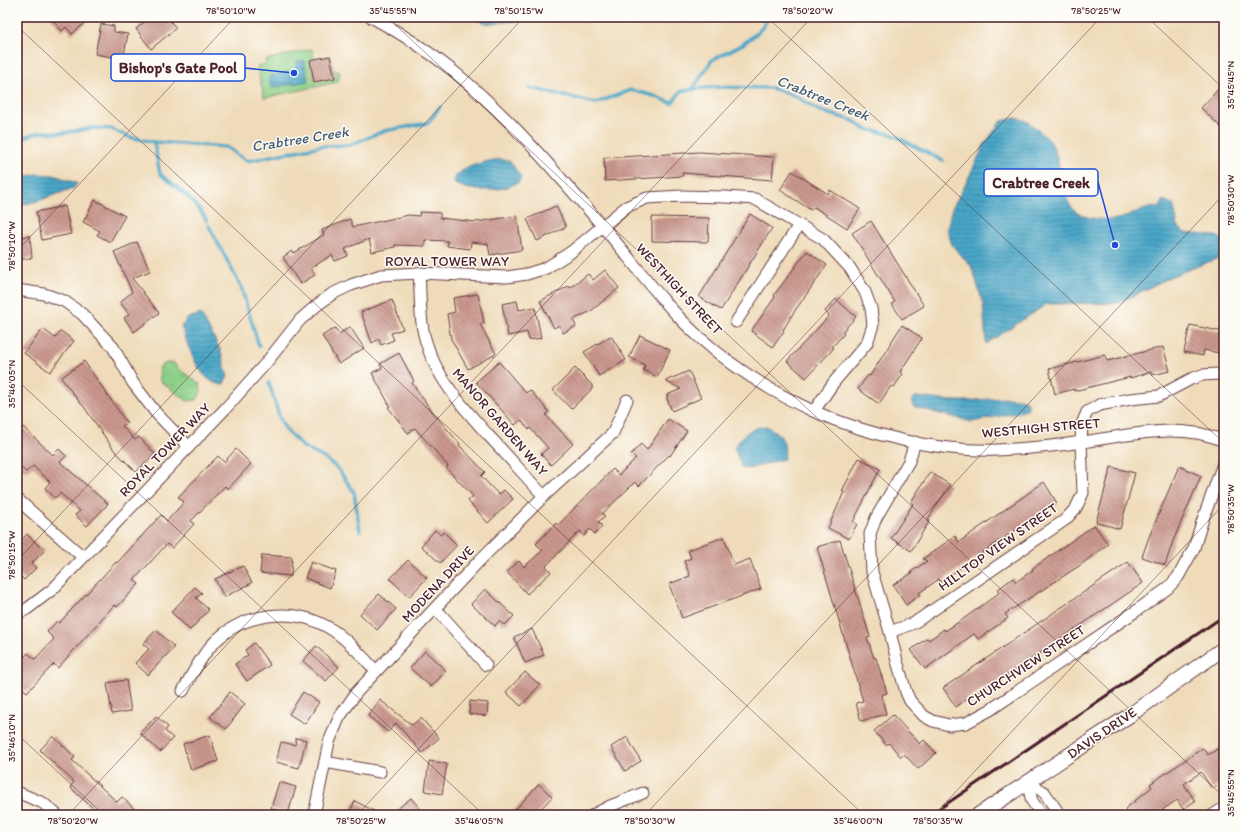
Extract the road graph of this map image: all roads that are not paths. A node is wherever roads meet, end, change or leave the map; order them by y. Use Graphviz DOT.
graph roads {
  1 [pos="371,17"];
  2 [pos="799,225"];
  3 [pos="602,226"];
  4 [pos="419,273"];
  5 [pos="17,290"];
  6 [pos="736,322"];
  7 [pos="1224,375"];
  8 [pos="627,400"];
  9 [pos="814,411"];
  10 [pos="915,442"];
  11 [pos="1081,442"];
  12 [pos="1224,442"];
  13 [pos="189,447"];
  14 [pos="1224,461"];
  15 [pos="544,496"];
  16 [pos="17,499"];
  17 [pos="83,557"];
  18 [pos="436,609"];
  19 [pos="17,614"];
  20 [pos="890,632"];
  21 [pos="1224,648"];
  22 [pos="486,664"];
  23 [pos="376,670"];
  24 [pos="183,691"];
  25 [pos="325,762"];
  26 [pos="380,772"];
  27 [pos="1027,782"];
  28 [pos="17,792"];
  29 [pos="643,794"];
  30 [pos="1224,808"];
  31 [pos="57,815"];
  32 [pos="314,815"];
  33 [pos="593,815"];
  34 [pos="978,815"];
  35 [pos="1042,815"];
  36 [pos="1060,815"];
  37 [pos="1213,815"];
  1 -- 3 [label="street, WESTHIGH STREET"];
  2 -- 3 [label="street, ROYAL TOWER WAY"];
  2 -- 6 [label="street"];
  2 -- 9 [label="street, ROYAL TOWER WAY"];
  3 -- 4 [label="street, ROYAL TOWER WAY"];
  3 -- 9 [label="street, WESTHIGH STREET"];
  4 -- 13 [label="street, ROYAL TOWER WAY"];
  4 -- 15 [label="street, MANOR GARDEN WAY"];
  5 -- 13 [label="street"];
  7 -- 11 [label="street, HILLTOP VIEW STREET"];
  8 -- 15 [label="street, MODENA DRIVE"];
  9 -- 10 [label="street, WESTHIGH STREET"];
  10 -- 11 [label="street, WESTHIGH STREET"];
  10 -- 20 [label="street, CHURCHVIEW STREET"];
  11 -- 12 [label="street, WESTHIGH STREET"];
  11 -- 20 [label="street, HILLTOP VIEW STREET"];
  13 -- 17 [label="street, ROYAL TOWER WAY"];
  14 -- 20 [label="street, CHURCHVIEW STREET"];
  15 -- 18 [label="street, MODENA DRIVE"];
  16 -- 17 [label="street"];
  17 -- 19 [label="street, ROYAL TOWER WAY"];
  18 -- 22 [label="street"];
  18 -- 23 [label="street, MODENA DRIVE"];
  21 -- 27 [label="main road, DAVIS DRIVE"];
  23 -- 24 [label="street"];
  23 -- 25 [label="street, MODENA DRIVE"];
  25 -- 26 [label="street"];
  25 -- 32 [label="street, MODENA DRIVE"];
  27 -- 34 [label="main road, DAVIS DRIVE"];
  27 -- 35 [label="street"];
  27 -- 36 [label="street"];
  28 -- 31 [label="street"];
  29 -- 33 [label="street"];
  30 -- 37 [label="street"];
}
